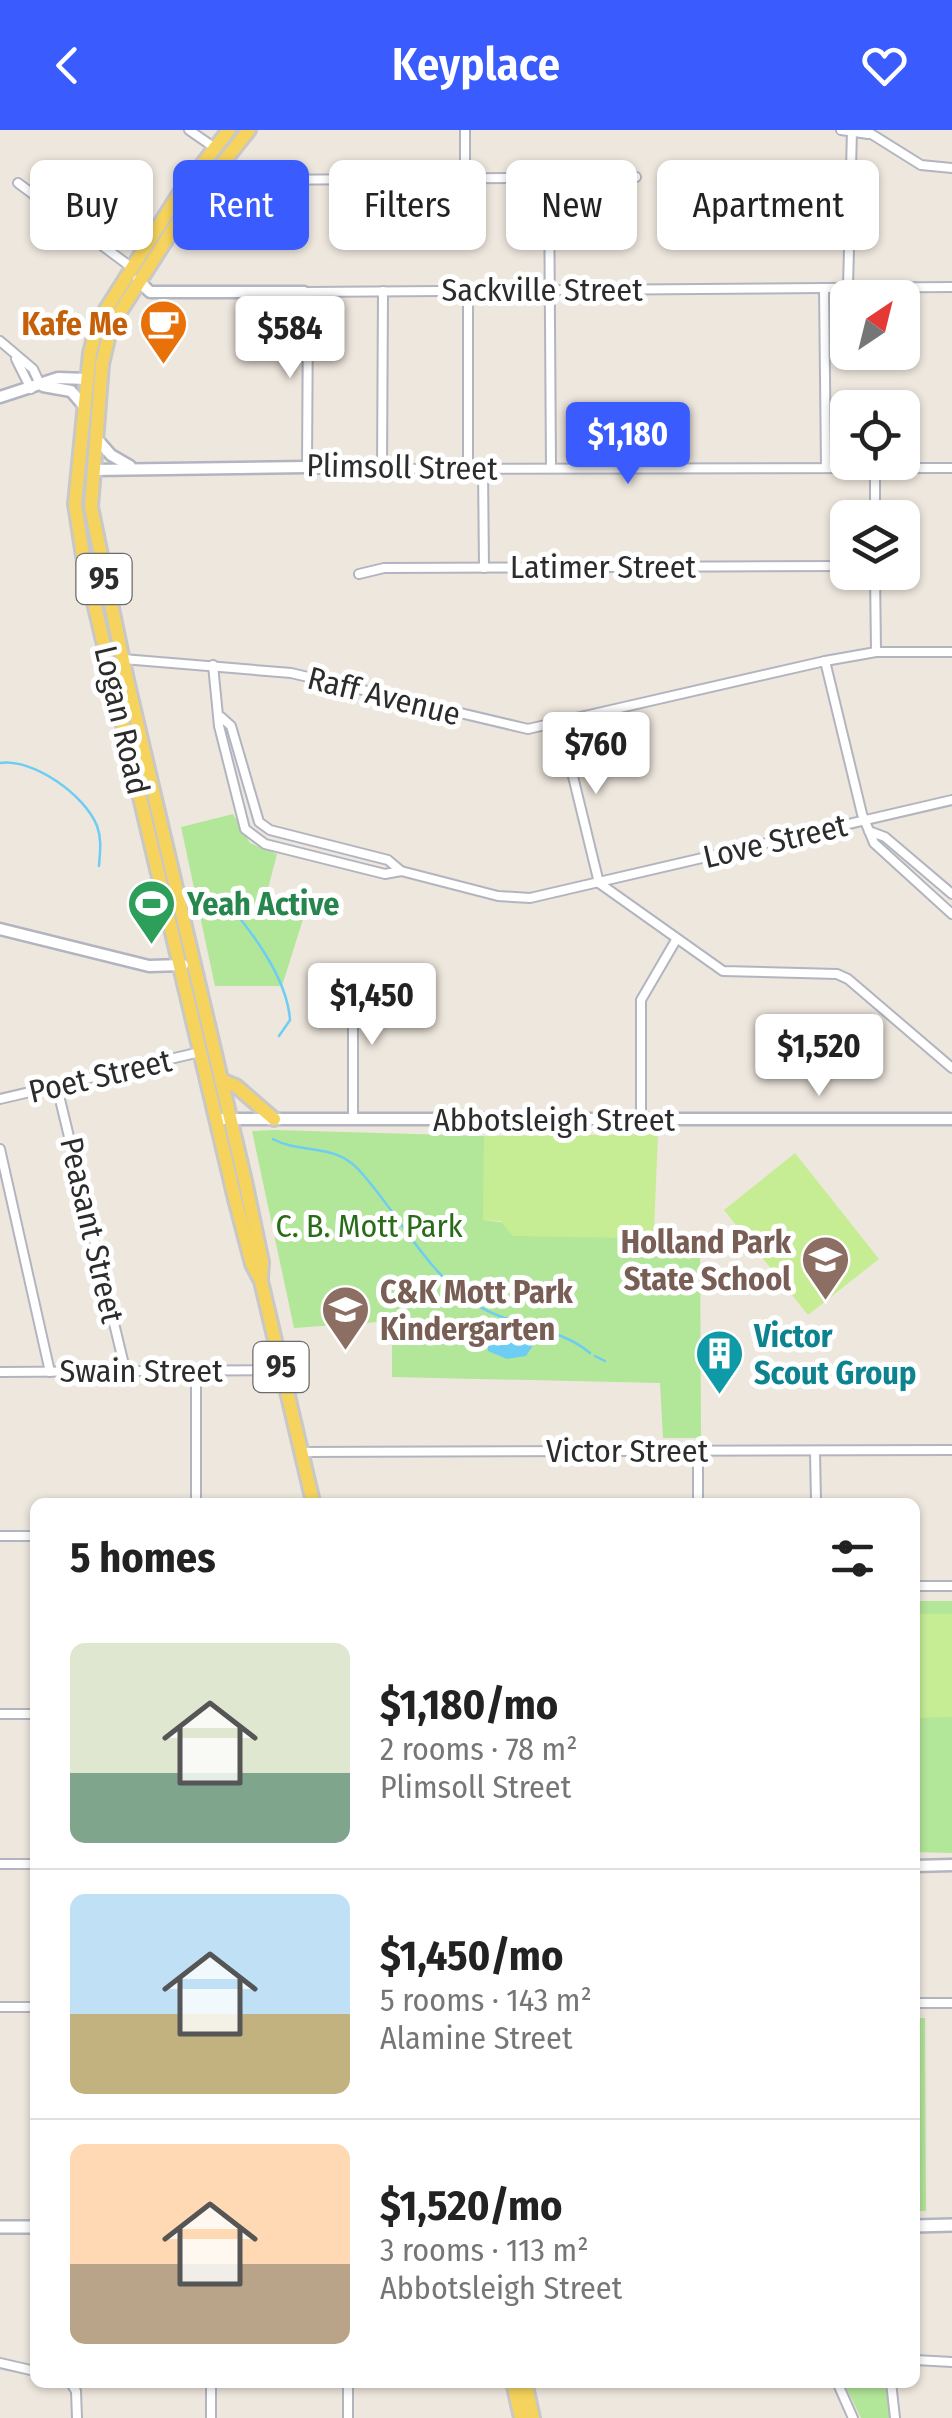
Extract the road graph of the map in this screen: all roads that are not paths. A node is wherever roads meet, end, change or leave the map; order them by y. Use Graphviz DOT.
graph roads {
  1 [pos="189,130"];
  2 [pos="229,130"];
  3 [pos="249,130"];
  4 [pos="465,130"];
  5 [pos="848,131"];
  6 [pos="869,132"];
  7 [pos="221,153"];
  8 [pos="205,160"];
  9 [pos="219,160"];
  10 [pos="465,160"];
  11 [pos="952,168"];
  12 [pos="18,184"];
  13 [pos="173,212"];
  14 [pos="173,225"];
  15 [pos="549,250"];
  16 [pos="135,273"];
  17 [pos="848,280"];
  18 [pos="920,287"];
  19 [pos="952,287"];
  20 [pos="824,288"];
  21 [pos="830,288"];
  22 [pos="384,290"];
  23 [pos="468,290"];
  24 [pos="549,290"];
  25 [pos="304,292"];
  26 [pos="0,341"];
  27 [pos="94,381"];
  28 [pos="38,387"];
  29 [pos="0,397"];
  30 [pos="84,406"];
  31 [pos="96,438"];
  32 [pos="136,467"];
  33 [pos="308,467"];
  34 [pos="382,468"];
  35 [pos="468,468"];
  36 [pos="551,468"];
  37 [pos="826,468"];
  38 [pos="830,468"];
  39 [pos="920,468"];
  40 [pos="952,468"];
  41 [pos="93,470"];
  42 [pos="483,470"];
  43 [pos="75,514"];
  44 [pos="830,566"];
  45 [pos="484,568"];
  46 [pos="358,574"];
  47 [pos="875,590"];
  48 [pos="876,652"];
  49 [pos="952,652"];
  50 [pos="115,660"];
  51 [pos="824,661"];
  52 [pos="213,665"];
  53 [pos="220,717"];
  54 [pos="560,723"];
  55 [pos="952,800"];
  56 [pos="864,820"];
  57 [pos="869,831"];
  58 [pos="401,871"];
  59 [pos="598,883"];
  60 [pos="952,894"];
  61 [pos="952,914"];
  62 [pos="0,929"];
  63 [pos="676,940"];
  64 [pos="187,965"];
  65 [pos="347,984"];
  66 [pos="200,1052"];
  67 [pos="952,1068"];
  68 [pos="222,1080"];
  69 [pos="58,1087"];
  70 [pos="0,1100"];
  71 [pos="224,1119"];
  72 [pos="274,1119"];
  73 [pos="952,1119"];
  74 [pos="353,1120"];
  75 [pos="640,1120"];
  76 [pos="0,1149"];
  77 [pos="282,1370"];
  78 [pos="196,1371"];
  79 [pos="0,1372"];
  80 [pos="50,1372"];
  81 [pos="126,1373"];
  82 [pos="952,1450"];
  83 [pos="698,1451"];
  84 [pos="815,1451"];
  85 [pos="301,1452"];
  86 [pos="196,1498"];
  87 [pos="312,1498"];
  88 [pos="698,1498"];
  89 [pos="816,1498"];
  90 [pos="0,1536"];
  91 [pos="30,1536"];
  92 [pos="920,1586"];
  93 [pos="952,1586"];
  94 [pos="0,1714"];
  95 [pos="30,1714"];
  96 [pos="0,1864"];
  97 [pos="30,1864"];
  98 [pos="920,1866"];
  99 [pos="952,1866"];
  100 [pos="920,2003"];
  101 [pos="952,2003"];
  102 [pos="0,2007"];
  103 [pos="30,2007"];
  104 [pos="952,2225"];
  105 [pos="920,2226"];
  106 [pos="0,2227"];
  107 [pos="30,2227"];
  108 [pos="920,2360"];
  109 [pos="952,2362"];
  110 [pos="0,2363"];
  111 [pos="30,2370"];
  112 [pos="74,2388"];
  113 [pos="211,2388"];
  114 [pos="348,2388"];
  115 [pos="514,2388"];
  116 [pos="526,2388"];
  117 [pos="840,2388"];
  118 [pos="892,2388"];
  119 [pos="76,2418"];
  120 [pos="212,2418"];
  121 [pos="348,2418"];
  122 [pos="521,2418"];
  123 [pos="533,2418"];
  124 [pos="853,2418"];
  125 [pos="896,2418"];
  1 -- 7 [label="street"];
  2 -- 7 [label="main road, Logan Road / 95"];
  3 -- 7 [label="main road, Logan Road / 95"];
  4 -- 10 [label="street"];
  5 -- 6 [label="street"];
  5 -- 17 [label="street"];
  6 -- 11 [label="street"];
  7 -- 8 [label="main road, Logan Road / 95"];
  7 -- 9 [label="main road, Logan Road / 95"];
  12 -- 16 [label="street"];
  13 -- 16 [label="main road, Logan Road / 95"];
  14 -- 16 [label="main road, Logan Road / 95"];
  15 -- 24 [label="street"];
  16 -- 25 [label="street, Sackville Street"];
  16 -- 27 [label="main road, Logan Road / 95"];
  18 -- 19 [label="street, Sackville Street"];
  20 -- 21 [label="street, Sackville Street"];
  20 -- 24 [label="street, Sackville Street"];
  20 -- 37 [label="street"];
  22 -- 23 [label="street, Sackville Street"];
  22 -- 25 [label="street, Sackville Street"];
  22 -- 34 [label="street"];
  23 -- 24 [label="street, Sackville Street"];
  23 -- 35 [label="street"];
  24 -- 36 [label="street"];
  25 -- 33 [label="street"];
  26 -- 28 [label="street"];
  27 -- 28 [label="street"];
  27 -- 30 [label="main road, Logan Road / 95"];
  27 -- 31 [label="main road, Logan Road / 95"];
  28 -- 29 [label="street"];
  28 -- 30 [label="street"];
  30 -- 43 [label="main road, Logan Road / 95"];
  31 -- 32 [label="street"];
  31 -- 41 [label="main road, Logan Road / 95"];
  32 -- 33 [label="street, Plimsoll Street"];
  32 -- 41 [label="street, Plimsoll Street"];
  33 -- 34 [label="street, Plimsoll Street"];
  34 -- 35 [label="street, Plimsoll Street"];
  35 -- 42 [label="street, Plimsoll Street"];
  36 -- 37 [label="street, Plimsoll Street"];
  36 -- 42 [label="street, Plimsoll Street"];
  37 -- 38 [label="street, Plimsoll Street"];
  39 -- 40 [label="street, Plimsoll Street"];
  41 -- 43 [label="main road"];
  41 -- 50 [label="main road, Logan Road / 95"];
  42 -- 45 [label="street"];
  43 -- 50 [label="main road, Logan Road / 95"];
  44 -- 45 [label="street, Latimer Street"];
  45 -- 46 [label="street, Latimer Street"];
  47 -- 48 [label="street"];
  48 -- 49 [label="street, Raff Avenue"];
  48 -- 51 [label="street, Raff Avenue"];
  50 -- 52 [label="street, Raff Avenue"];
  50 -- 64 [label="main road, Logan Road / 95"];
  51 -- 54 [label="street, Raff Avenue"];
  51 -- 56 [label="street"];
  52 -- 53 [label="street"];
  52 -- 54 [label="street, Raff Avenue"];
  53 -- 58 [label="street"];
  53 -- 58 [label="street"];
  54 -- 59 [label="street"];
  55 -- 56 [label="street, Love Street"];
  56 -- 57 [label="street"];
  56 -- 59 [label="street, Love Street"];
  57 -- 60 [label="street"];
  57 -- 61 [label="street"];
  58 -- 59 [label="street, Love Street"];
  59 -- 63 [label="street"];
  62 -- 64 [label="street"];
  63 -- 67 [label="street"];
  63 -- 75 [label="street"];
  64 -- 66 [label="main road, Logan Road / 95"];
  64 -- 68 [label="main road, Logan Road / 95"];
  65 -- 74 [label="street"];
  66 -- 69 [label="street, Poet Street"];
  66 -- 71 [label="main road, Logan Road / 95"];
  68 -- 71 [label="main road, Logan Road / 95"];
  68 -- 72 [label="main road"];
  69 -- 70 [label="street, Poet Street"];
  69 -- 81 [label="street, Peasant Street"];
  71 -- 72 [label="street, Abbotsleigh Street"];
  71 -- 77 [label="main road, Logan Road / 95"];
  72 -- 74 [label="street, Abbotsleigh Street"];
  73 -- 75 [label="street, Abbotsleigh Street"];
  74 -- 75 [label="street, Abbotsleigh Street"];
  76 -- 80 [label="street"];
  77 -- 78 [label="street, Swain Street"];
  77 -- 85 [label="main road, Logan Road / 95"];
  78 -- 81 [label="street, Swain Street"];
  78 -- 86 [label="street"];
  79 -- 80 [label="street, Swain Street"];
  80 -- 81 [label="street, Swain Street"];
  82 -- 84 [label="street, Victor Street"];
  83 -- 84 [label="street, Victor Street"];
  83 -- 85 [label="street, Victor Street"];
  83 -- 88 [label="street"];
  84 -- 89 [label="street"];
  85 -- 87 [label="main road, Logan Road / 95"];
  90 -- 91 [label="street"];
  92 -- 93 [label="street"];
  94 -- 95 [label="street"];
  96 -- 97 [label="street"];
  98 -- 99 [label="street"];
  100 -- 101 [label="street"];
  102 -- 103 [label="street"];
  104 -- 105 [label="main road"];
  106 -- 107 [label="main road"];
  108 -- 109 [label="street"];
  110 -- 111 [label="street"];
  112 -- 119 [label="street"];
  113 -- 120 [label="street"];
  114 -- 121 [label="street"];
  115 -- 122 [label="main road"];
  116 -- 123 [label="main road"];
  117 -- 124 [label="street"];
  118 -- 125 [label="street"];
}
